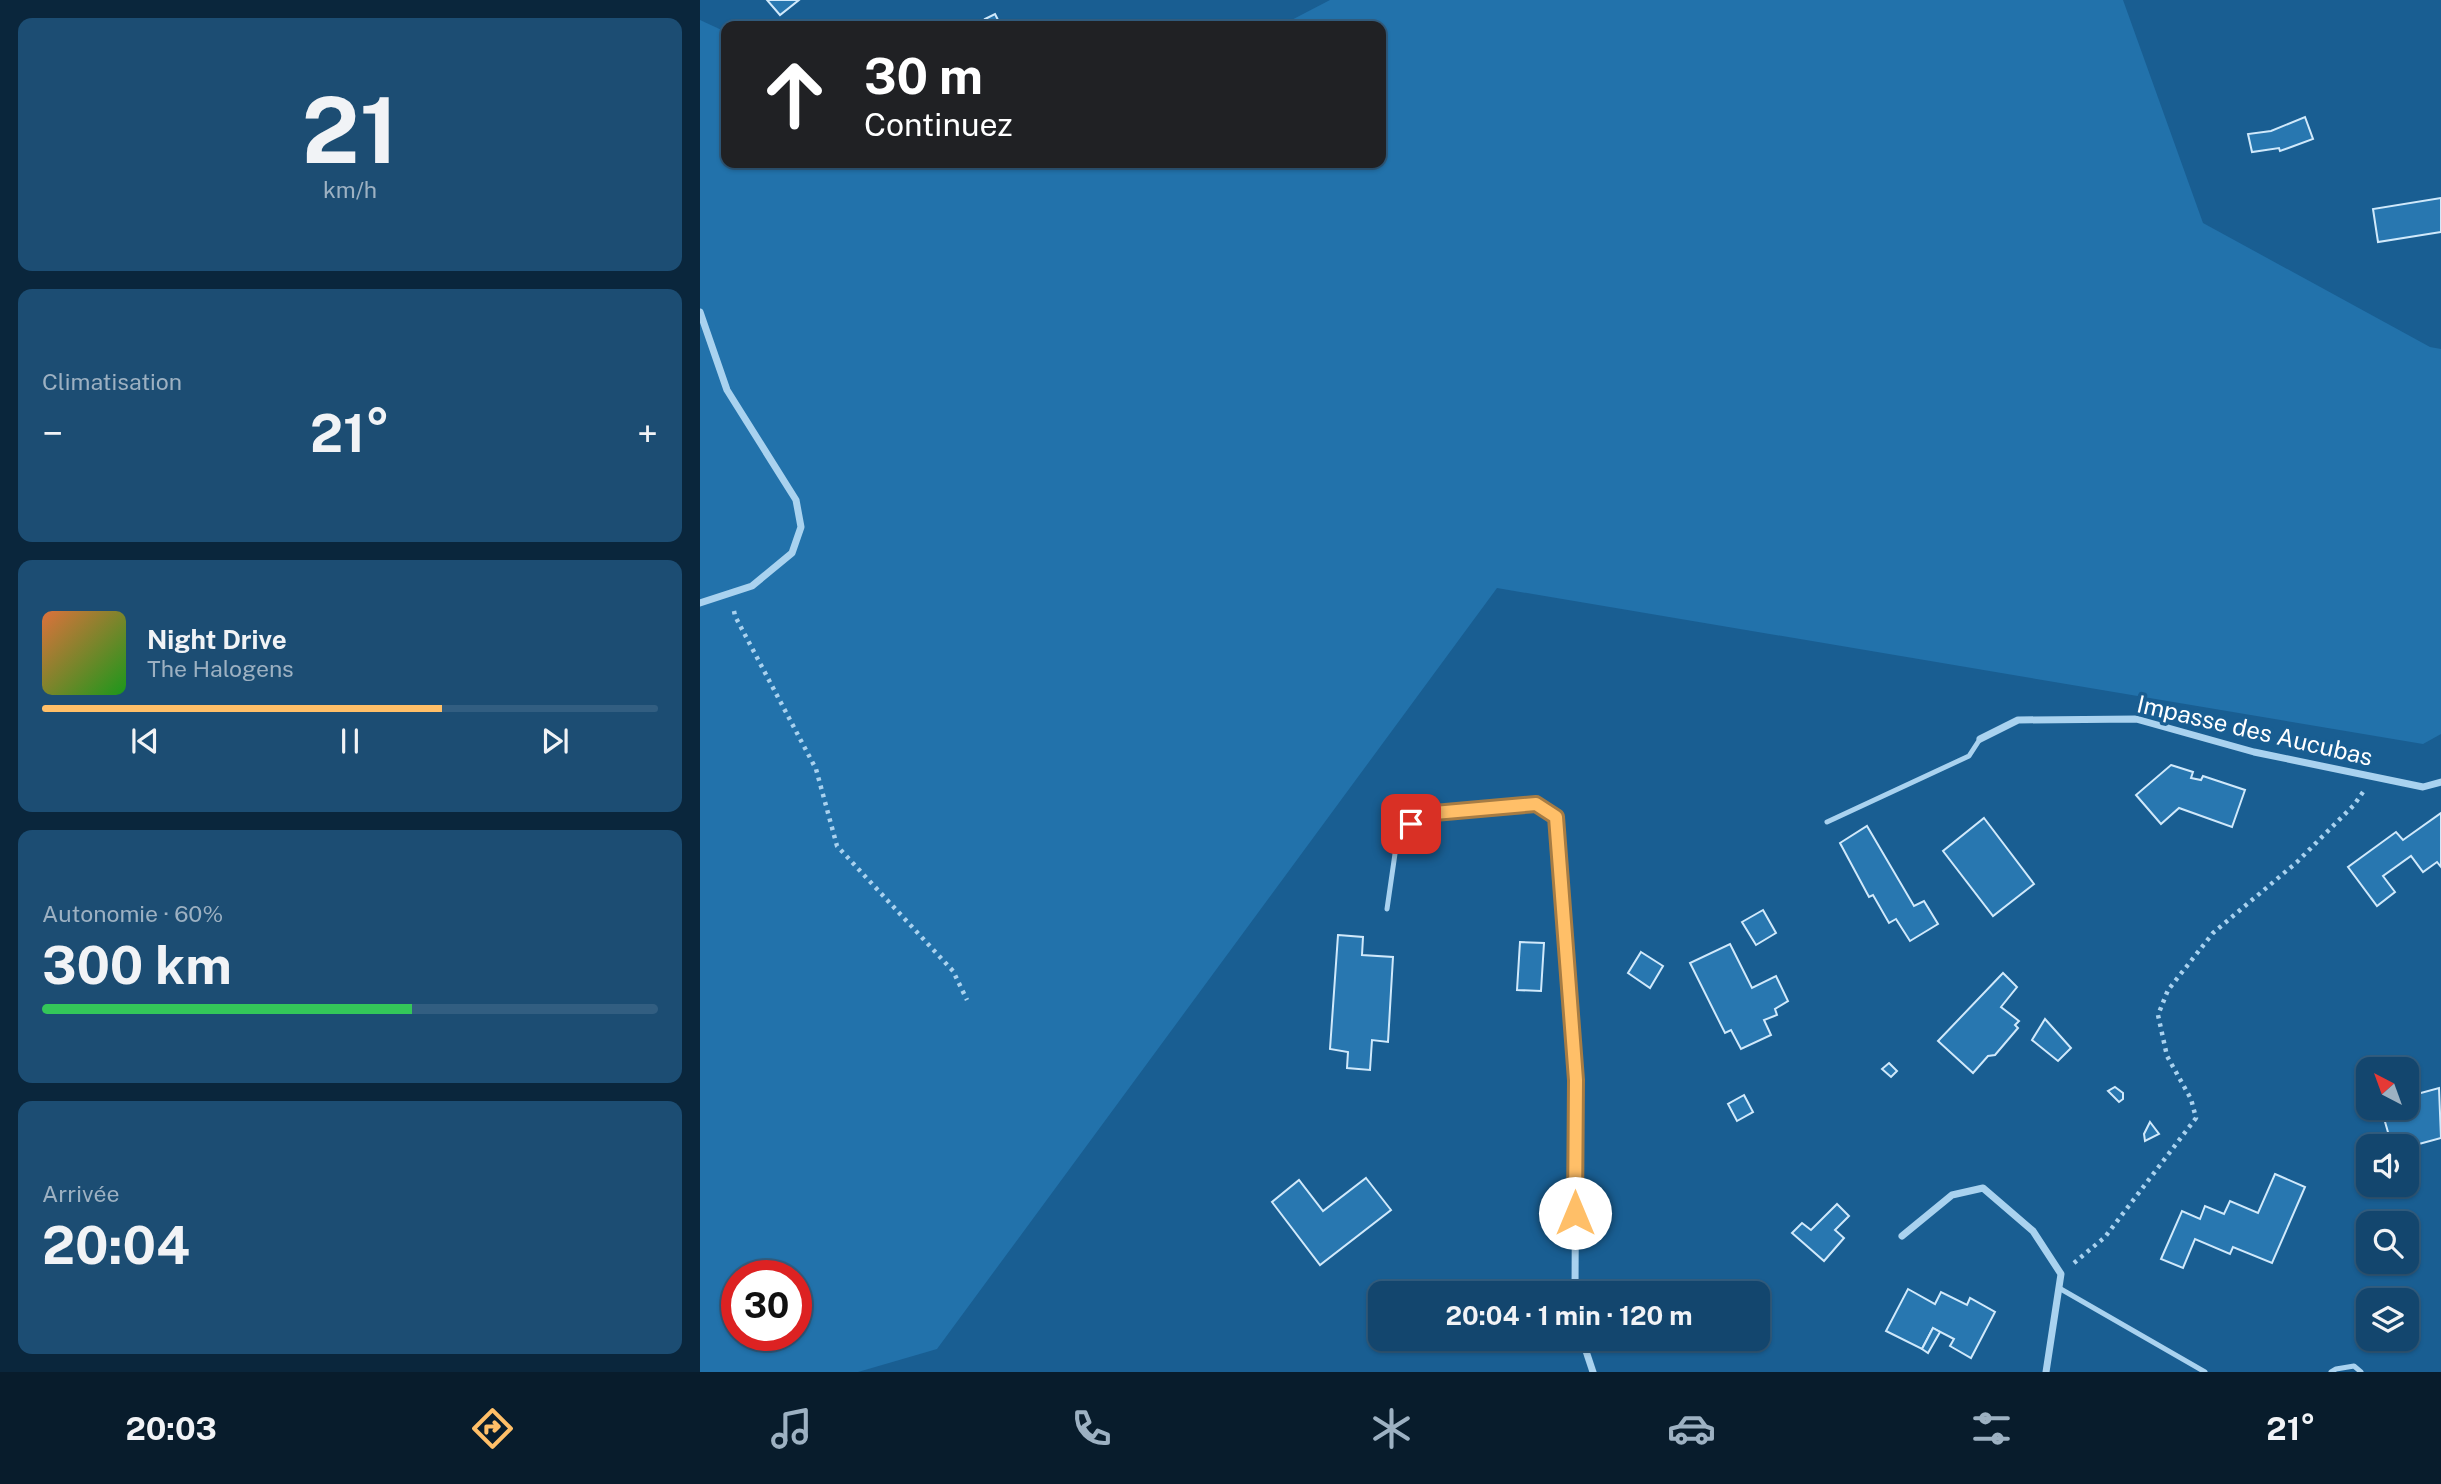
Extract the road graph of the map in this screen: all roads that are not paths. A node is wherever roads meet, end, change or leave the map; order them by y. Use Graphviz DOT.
graph roads {
  1 [pos="700,313"];
  2 [pos="700,603"];
  3 [pos="1980,739"];
  4 [pos="2441,782"];
  5 [pos="1827,822"];
  6 [pos="1387,909"];
  7 [pos="1576,1080"];
  8 [pos="1902,1236"];
  9 [pos="1575,1281"];
  10 [pos="2059,1289"];
  11 [pos="1586,1351"];
  12 [pos="1593,1372"];
  13 [pos="2046,1372"];
  14 [pos="2205,1372"];
  15 [pos="2331,1372"];
  16 [pos="2361,1372"];
  1 -- 2 [label="street"];
  3 -- 4 [label="street, Impasse des Aucubas"];
  3 -- 5 [label="lane"];
  6 -- 7 [label="lane"];
  7 -- 9 [label="street"];
  8 -- 10 [label="street"];
  10 -- 13 [label="street"];
  10 -- 14 [label="lane"];
  11 -- 12 [label="street"];
  15 -- 16 [label="lane"];
}
